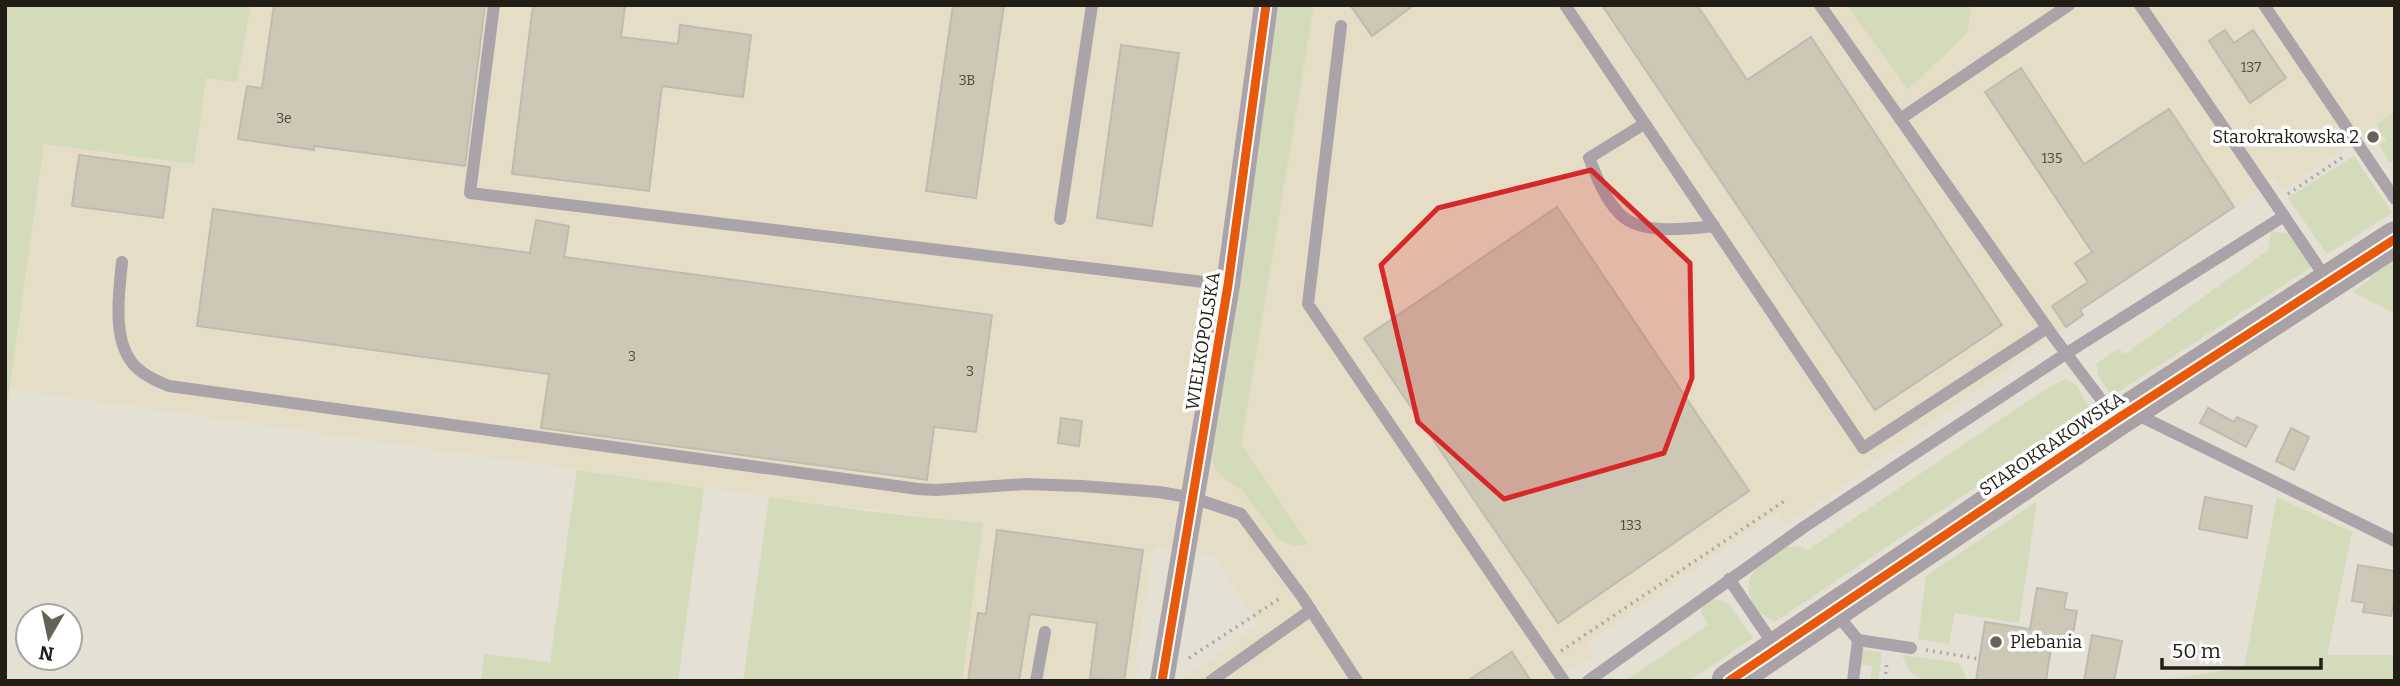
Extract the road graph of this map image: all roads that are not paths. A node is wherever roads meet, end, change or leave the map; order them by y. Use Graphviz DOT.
graph roads {
  1 [pos="494,5"];
  2 [pos="1092,5"];
  3 [pos="1266,5"];
  4 [pos="1565,5"];
  5 [pos="1820,5"];
  6 [pos="2069,5"];
  7 [pos="2140,5"];
  8 [pos="2264,5"];
  9 [pos="1341,26"];
  10 [pos="1900,119"];
  11 [pos="1644,124"];
  12 [pos="2395,199"];
  13 [pos="2284,216"];
  14 [pos="1060,219"];
  15 [pos="1714,226"];
  16 [pos="2395,239"];
  17 [pos="122,262"];
  18 [pos="2329,282"];
  19 [pos="1228,285"];
  20 [pos="2047,328"];
  21 [pos="2067,353"];
  22 [pos="2124,415"];
  23 [pos="1193,498"];
  24 [pos="2395,541"];
  25 [pos="1729,579"];
  26 [pos="1311,610"];
  27 [pos="1834,610"];
  28 [pos="1045,632"];
  29 [pos="1858,640"];
  30 [pos="1911,648"];
  31 [pos="1776,649"];
  32 [pos="1036,681"];
  33 [pos="1162,681"];
  34 [pos="1211,681"];
  35 [pos="1357,681"];
  36 [pos="1564,681"];
  37 [pos="1588,681"];
  38 [pos="1729,681"];
  39 [pos="1853,681"];
  1 -- 19 [label="lane"];
  2 -- 14 [label="lane"];
  3 -- 19 [label="street, WIELKOPOLSKA"];
  4 -- 11 [label="lane"];
  5 -- 10 [label="lane"];
  6 -- 10 [label="lane"];
  7 -- 13 [label="lane"];
  8 -- 12 [label="lane"];
  9 -- 36 [label="lane"];
  10 -- 20 [label="lane"];
  11 -- 15 [label="lane"];
  11 -- 15 [label="lane"];
  13 -- 18 [label="lane"];
  13 -- 21 [label="lane"];
  15 -- 20 [label="lane"];
  16 -- 18 [label="street, STAROKRAKOWSKA"];
  17 -- 23 [label="lane"];
  18 -- 22 [label="street, STAROKRAKOWSKA"];
  19 -- 23 [label="street, WIELKOPOLSKA"];
  20 -- 21 [label="lane"];
  21 -- 22 [label="lane"];
  21 -- 25 [label="lane"];
  22 -- 24 [label="lane"];
  22 -- 27 [label="street, STAROKRAKOWSKA"];
  23 -- 26 [label="lane"];
  23 -- 33 [label="street, WIELKOPOLSKA"];
  25 -- 31 [label="lane"];
  25 -- 37 [label="lane"];
  26 -- 34 [label="lane"];
  26 -- 35 [label="lane"];
  27 -- 29 [label="lane"];
  27 -- 31 [label="street, STAROKRAKOWSKA"];
  28 -- 32 [label="lane"];
  29 -- 30 [label="lane"];
  29 -- 39 [label="lane"];
  31 -- 38 [label="street, STAROKRAKOWSKA"];
}
